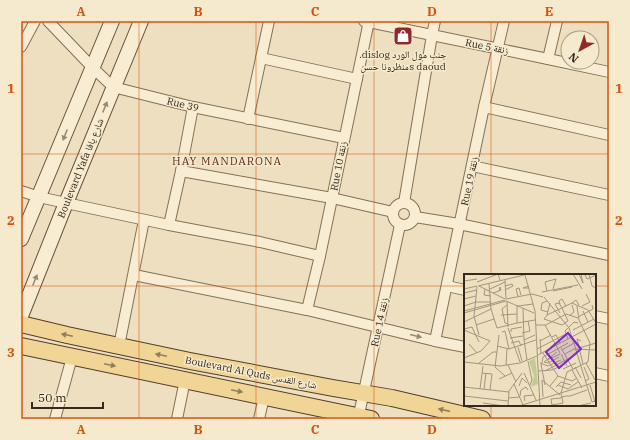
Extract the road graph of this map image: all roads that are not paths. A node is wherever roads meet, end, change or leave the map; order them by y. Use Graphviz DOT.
graph roads {
  1 [pos="35,21"];
  2 [pos="48,21"];
  3 [pos="112,21"];
  4 [pos="141,21"];
  5 [pos="269,21"];
  6 [pos="367,21"];
  7 [pos="435,21"];
  8 [pos="504,21"];
  9 [pos="557,21"];
  10 [pos="432,35"];
  11 [pos="21,47"];
  12 [pos="498,48"];
  13 [pos="261,58"];
  14 [pos="548,59"];
  15 [pos="92,67"];
  16 [pos="609,72"];
  17 [pos="357,79"];
  18 [pos="113,87"];
  19 [pos="193,107"];
  20 [pos="484,108"];
  21 [pos="248,119"];
  22 [pos="609,135"];
  23 [pos="344,138"];
  24 [pos="472,166"];
  25 [pos="181,171"];
  26 [pos="21,191"];
  27 [pos="609,195"];
  28 [pos="39,197"];
  29 [pos="332,198"];
  30 [pos="66,203"];
  31 [pos="404,203"];
  32 [pos="393,212"];
  33 [pos="415,217"];
  34 [pos="144,220"];
  35 [pos="459,224"];
  36 [pos="169,225"];
  37 [pos="400,225"];
  38 [pos="21,239"];
  39 [pos="609,255"];
  40 [pos="320,256"];
  41 [pos="134,275"];
  42 [pos="447,286"];
  43 [pos="464,290"];
  44 [pos="307,310"];
  45 [pos="21,316"];
  46 [pos="596,316"];
  47 [pos="609,319"];
  48 [pos="21,324"];
  49 [pos="378,326"];
  50 [pos="435,341"];
  51 [pos="21,346"];
  52 [pos="119,346"];
  53 [pos="464,347"];
  54 [pos="72,357"];
  55 [pos="596,373"];
  56 [pos="609,376"];
  57 [pos="185,380"];
  58 [pos="364,394"];
  59 [pos="264,397"];
  60 [pos="363,418"];
  61 [pos="55,419"];
  62 [pos="176,419"];
  63 [pos="259,419"];
  64 [pos="482,419"];
  1 -- 11 [label="street"];
  2 -- 15 [label="street, Rue 39"];
  3 -- 15 [label="street"];
  4 -- 18 [label="street, Boulevard Yafa شارع يافا"];
  5 -- 13 [label="street"];
  6 -- 10 [label="street, Rue 5 زنقة"];
  6 -- 17 [label="street, Rue 10 زنقة"];
  7 -- 10 [label="street"];
  8 -- 12 [label="street, Rue 19 زنقة"];
  9 -- 14 [label="street"];
  10 -- 12 [label="street, Rue 5 زنقة"];
  10 -- 31 [label="street"];
  12 -- 14 [label="street, Rue 5 زنقة"];
  12 -- 20 [label="street, Rue 19 زنقة"];
  13 -- 17 [label="street"];
  13 -- 21 [label="street"];
  14 -- 16 [label="street, Rue 5 زنقة"];
  15 -- 18 [label="street, Rue 39"];
  15 -- 28 [label="street, one-way"];
  17 -- 23 [label="street, Rue 10 زنقة"];
  18 -- 19 [label="street, Rue 39"];
  30 -- 18 [label="street, Boulevard Yafa شارع يافا, one-way"];
  19 -- 21 [label="street, Rue 39"];
  19 -- 25 [label="street"];
  20 -- 22 [label="street"];
  20 -- 24 [label="street, Rue 19 زنقة"];
  21 -- 23 [label="street, Rue 39"];
  23 -- 29 [label="street, Rue 10 زنقة"];
  24 -- 27 [label="street"];
  24 -- 35 [label="street, Rue 19 زنقة"];
  25 -- 29 [label="street"];
  25 -- 36 [label="street"];
  26 -- 28 [label="street"];
  28 -- 30 [label="street"];
  28 -- 38 [label="street"];
  29 -- 32 [label="street"];
  29 -- 40 [label="street, Rue 10 زنقة"];
  30 -- 34 [label="street"];
  45 -- 30 [label="street, Boulevard Yafa شارع يافا, one-way"];
  31 -- 32 [label="street"];
  31 -- 33 [label="street"];
  32 -- 37 [label="street"];
  33 -- 35 [label="street"];
  33 -- 37 [label="street"];
  34 -- 36 [label="street"];
  34 -- 41 [label="street"];
  35 -- 39 [label="street"];
  35 -- 42 [label="street, Rue 19 زنقة"];
  36 -- 40 [label="street"];
  37 -- 49 [label="street, Rue 14 زنقة"];
  40 -- 44 [label="street, Rue 10 زنقة"];
  41 -- 44 [label="street"];
  41 -- 52 [label="street"];
  42 -- 43 [label="street"];
  42 -- 50 [label="street, Rue 19 زنقة"];
  44 -- 49 [label="street"];
  46 -- 47 [label="street"];
  52 -- 48 [label="main road, Boulevard Al Quds شارع القدس, one-way"];
  49 -- 50 [label="street, one-way"];
  49 -- 58 [label="street, Rue 14 زنقة"];
  50 -- 53 [label="street"];
  51 -- 54 [label="main road, Boulevard Al Quds شارع القدس"];
  58 -- 52 [label="main road, Boulevard Al Quds شارع القدس, one-way"];
  54 -- 57 [label="main road, Boulevard Al Quds شارع القدس, one-way"];
  54 -- 61 [label="street"];
  55 -- 56 [label="street"];
  57 -- 59 [label="main road, Boulevard Al Quds شارع القدس, one-way"];
  57 -- 62 [label="street"];
  58 -- 60 [label="street, Rue 14 زنقة"];
  64 -- 58 [label="main road, Boulevard Al Quds شارع القدس, one-way"];
  59 -- 60 [label="main road, Boulevard Al Quds شارع القدس"];
  59 -- 63 [label="street"];
}
